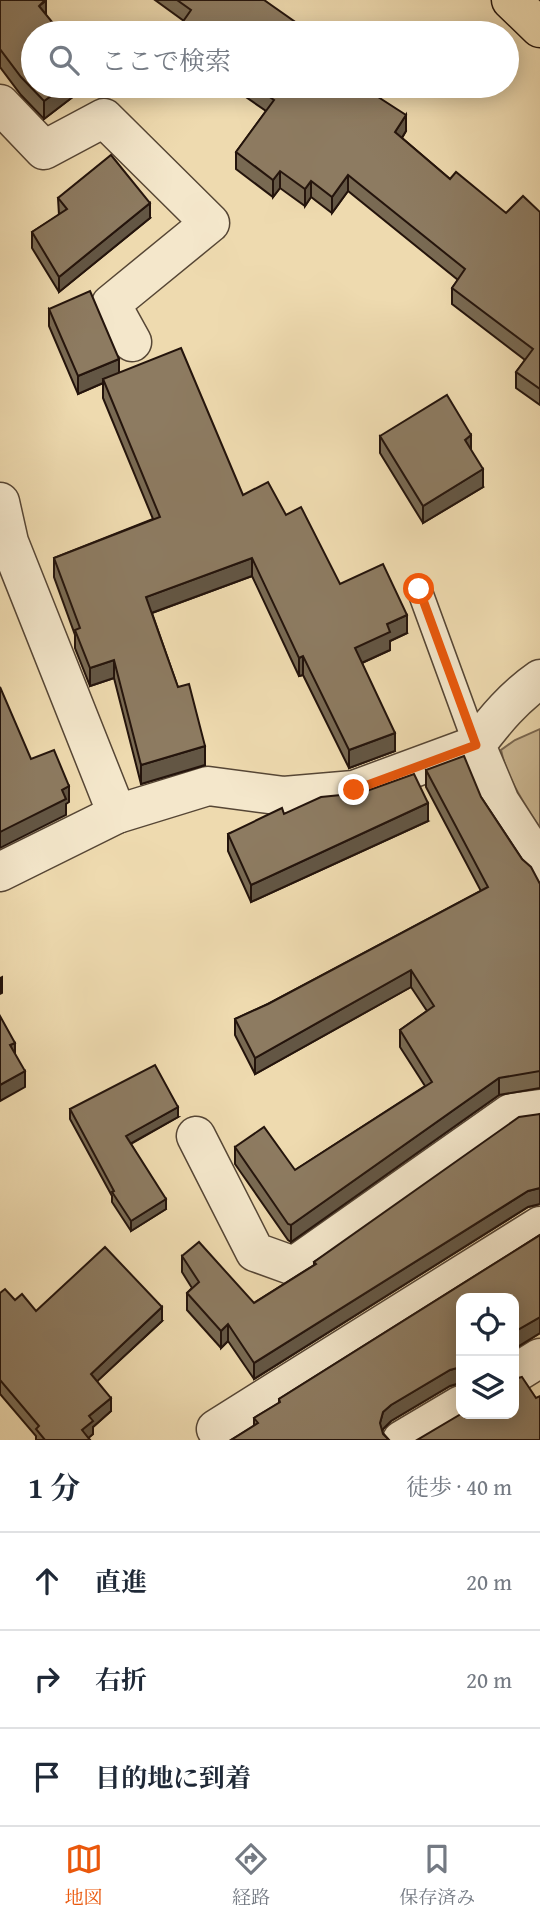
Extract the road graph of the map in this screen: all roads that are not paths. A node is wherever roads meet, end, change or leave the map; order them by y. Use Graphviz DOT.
graph roads {
  1 [pos="0,104"];
  2 [pos="132,342"];
  3 [pos="0,502"];
  4 [pos="419,589"];
  5 [pos="540,679"];
  6 [pos="476,745"];
  7 [pos="117,814"];
  8 [pos="540,864"];
  9 [pos="0,872"];
  10 [pos="540,1110"];
  11 [pos="196,1136"];
  12 [pos="540,1226"];
  13 [pos="540,1358"];
  14 [pos="519,1371"];
  15 [pos="456,1408"];
  16 [pos="216,1429"];
  17 [pos="402,1440"];
  1 -- 2 [label="street"];
  3 -- 7 [label="street"];
  4 -- 6 [label="lane"];
  5 -- 6 [label="street"];
  6 -- 7 [label="street"];
  6 -- 8 [label="street"];
  7 -- 9 [label="street"];
  10 -- 11 [label="street"];
  12 -- 16 [label="street"];
  13 -- 14 [label="street"];
  15 -- 17 [label="street"];
}
